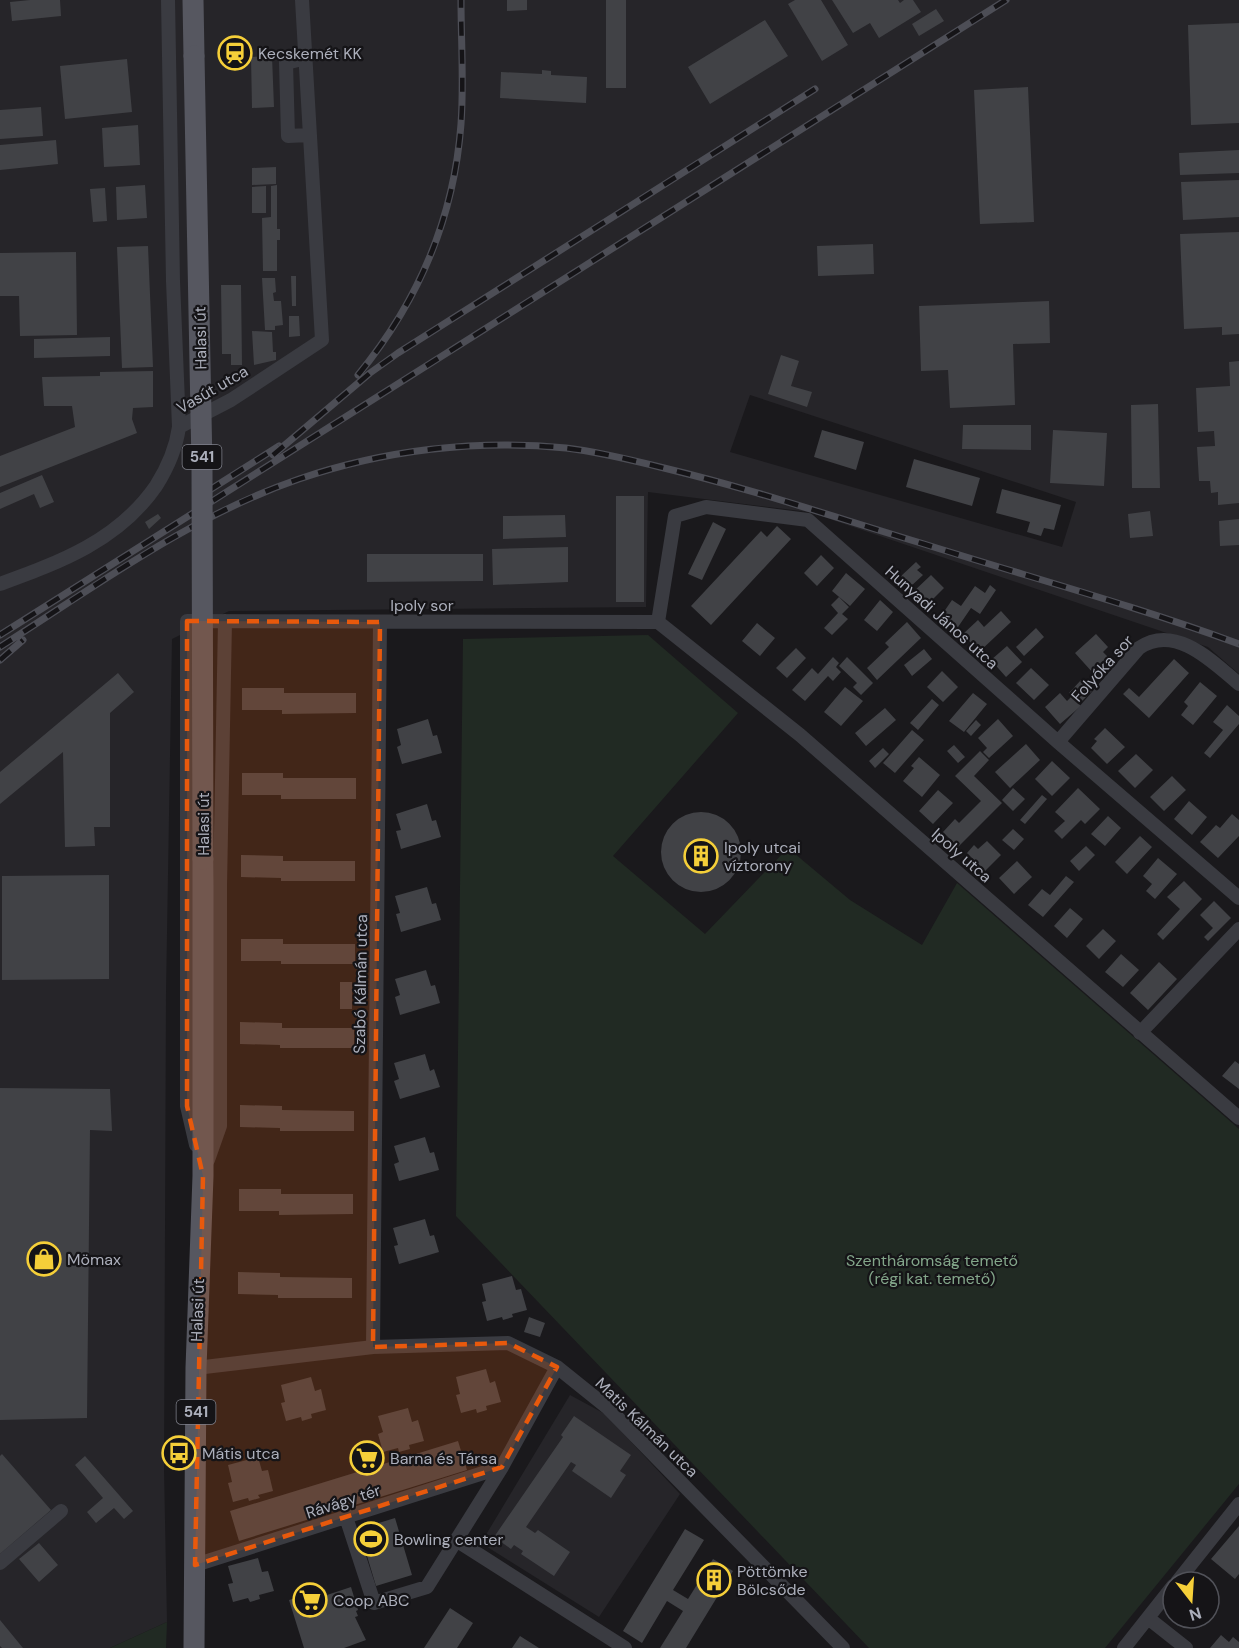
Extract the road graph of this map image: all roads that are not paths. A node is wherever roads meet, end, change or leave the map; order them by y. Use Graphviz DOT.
graph roads {
  1 [pos="168,0"];
  2 [pos="193,0"];
  3 [pos="302,0"];
  4 [pos="306,58"];
  5 [pos="309,135"];
  6 [pos="180,427"];
  7 [pos="0,584"];
  8 [pos="225,621"];
  9 [pos="380,621"];
  10 [pos="658,622"];
  11 [pos="1239,684"];
  12 [pos="1058,742"];
  13 [pos="1239,898"];
  14 [pos="1239,929"];
  15 [pos="1140,1033"];
  16 [pos="1239,1118"];
  17 [pos="203,1176"];
  18 [pos="373,1347"];
  19 [pos="557,1367"];
  20 [pos="196,1368"];
  21 [pos="502,1467"];
  22 [pos="1239,1504"];
  23 [pos="61,1511"];
  24 [pos="346,1517"];
  25 [pos="456,1540"];
  26 [pos="0,1563"];
  27 [pos="195,1565"];
  28 [pos="1186,1570"];
  29 [pos="1161,1601"];
  30 [pos="1148,1618"];
  31 [pos="194,1648"];
  32 [pos="625,1648"];
  33 [pos="843,1648"];
  34 [pos="1124,1648"];
  35 [pos="1186,1648"];
  1 -- 6 [label="street, Halasi út"];
  2 -- 17 [label="main road, Halasi út / 541, bridge"];
  3 -- 4 [label="street"];
  4 -- 5 [label="street"];
  4 -- 5 [label="street"];
  5 -- 6 [label="street, Vasút utca"];
  6 -- 7 [label="street, Vasút utca"];
  8 -- 9 [label="street, Ipoly sor"];
  8 -- 17 [label="street"];
  8 -- 17 [label="street, Ipoly sor"];
  9 -- 10 [label="street, Ipoly sor"];
  9 -- 18 [label="street, Szabó Kálmán utca"];
  10 -- 12 [label="street, Hunyadi János utca"];
  10 -- 15 [label="street, Ipoly utca"];
  11 -- 12 [label="street, Folyóka sor"];
  12 -- 13 [label="street, Hunyadi János utca"];
  14 -- 15 [label="street"];
  15 -- 16 [label="street, Ipoly utca"];
  17 -- 20 [label="main road, Halasi út / 541"];
  18 -- 19 [label="street, Matis Kálmán utca"];
  18 -- 20 [label="street, Matis Kálmán utca"];
  19 -- 21 [label="street"];
  19 -- 33 [label="street, Matis Kálmán utca"];
  20 -- 27 [label="main road, Halasi út / 541"];
  21 -- 24 [label="street, Rávágy tér"];
  21 -- 25 [label="street"];
  22 -- 28 [label="street"];
  23 -- 26 [label="street"];
  24 -- 25 [label="street"];
  24 -- 27 [label="street, Rávágy tér"];
  25 -- 32 [label="street"];
  27 -- 31 [label="main road, Halasi út / 541"];
  29 -- 30 [label="street"];
  30 -- 34 [label="street"];
  30 -- 35 [label="street"];
}
